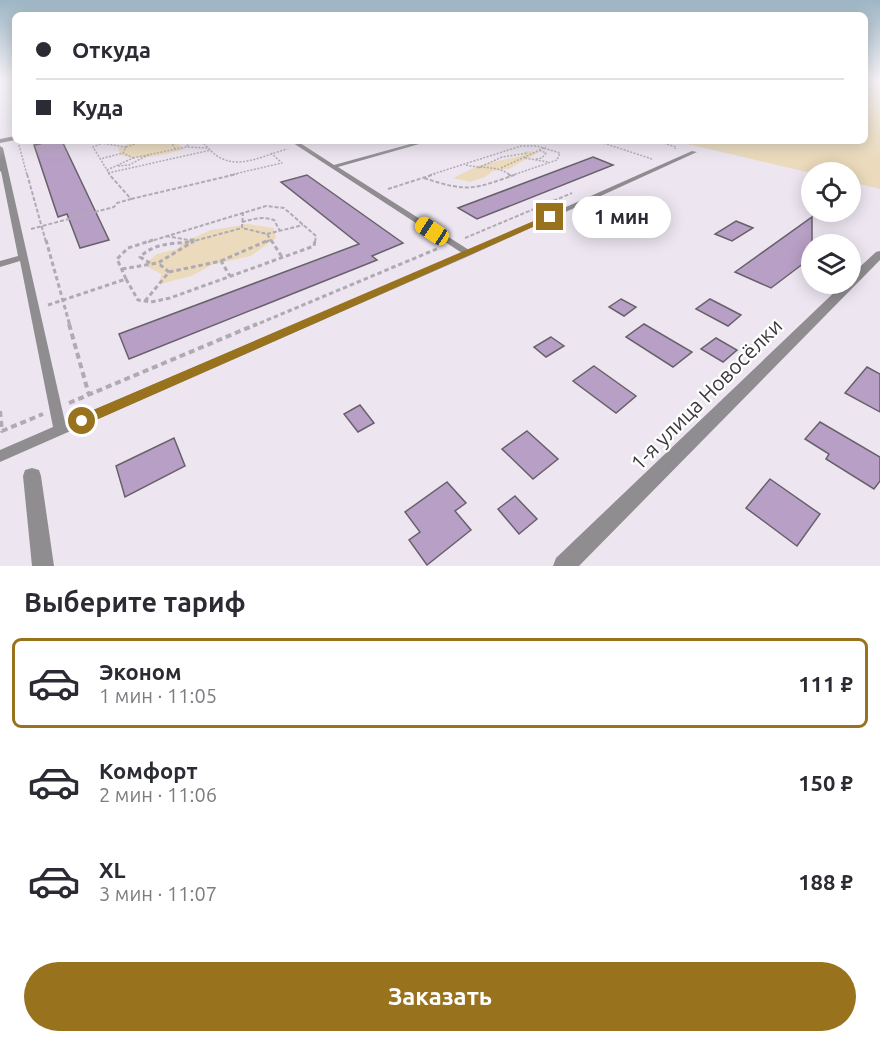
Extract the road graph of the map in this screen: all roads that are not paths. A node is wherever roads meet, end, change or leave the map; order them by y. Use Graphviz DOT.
graph roads {
  1 [pos="297,144"];
  2 [pos="416,144"];
  3 [pos="0,148"];
  4 [pos="694,152"];
  5 [pos="333,167"];
  6 [pos="2,169"];
  7 [pos="468,254"];
  8 [pos="880,255"];
  9 [pos="24,258"];
  10 [pos="0,264"];
  11 [pos="60,430"];
  12 [pos="0,456"];
  13 [pos="32,476"];
  14 [pos="43,566"];
  15 [pos="564,566"];
  1 -- 5 [label="lane"];
  2 -- 5 [label="lane"];
  3 -- 6 [label="lane"];
  4 -- 7 [label="lane"];
  5 -- 7 [label="lane"];
  6 -- 9 [label="lane"];
  7 -- 11 [label="lane"];
  8 -- 15 [label="street, 1-я улица Новосёлки"];
  9 -- 10 [label="lane"];
  9 -- 11 [label="lane"];
  11 -- 12 [label="lane"];
  13 -- 14 [label="street"];
}
